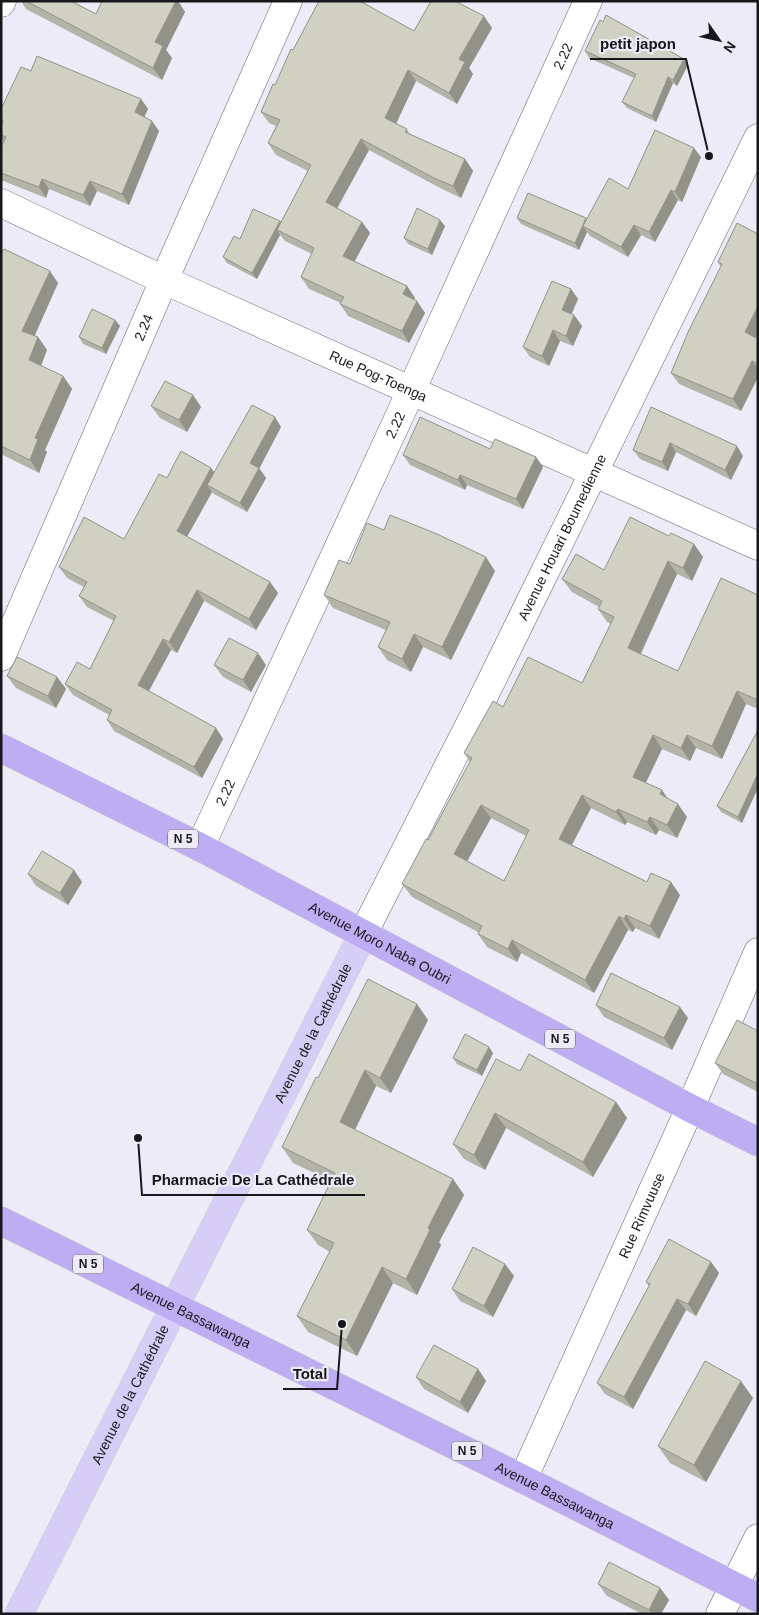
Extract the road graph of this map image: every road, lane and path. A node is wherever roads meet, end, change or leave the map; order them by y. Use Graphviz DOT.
graph roads {
  1 [pos="288,1"];
  2 [pos="588,1"];
  3 [pos="758,138"];
  4 [pos="1,203"];
  5 [pos="164,280"];
  6 [pos="411,391"];
  7 [pos="592,472"];
  8 [pos="758,546"];
  9 [pos="1,657"];
  10 [pos="1,748"];
  11 [pos="200,847"];
  12 [pos="363,934"];
  13 [pos="758,952"];
  14 [pos="690,1108"];
  15 [pos="758,1142"];
  16 [pos="1,1221"];
  17 [pos="174,1307"];
  18 [pos="523,1479"];
  19 [pos="758,1538"];
  20 [pos="733,1586"];
  21 [pos="758,1598"];
  22 [pos="19,1614"];
  23 [pos="720,1614"];
  1 -- 5 [label="street, 2.24"];
  2 -- 6 [label="street, 2.22"];
  3 -- 7 [label="street, Avenue Houari Boumedienne"];
  4 -- 5 [label="street, Rue Pog-Toenga"];
  5 -- 6 [label="street, Rue Pog-Toenga"];
  5 -- 9 [label="street, 2.24"];
  6 -- 7 [label="street, Rue Pog-Toenga"];
  6 -- 11 [label="street, 2.22"];
  7 -- 8 [label="street, Rue Pog-Toenga"];
  7 -- 12 [label="street, Avenue Houari Boumedienne"];
  10 -- 11 [label="highway, Avenue Moro Naba Oubri / N 5"];
  11 -- 12 [label="highway, Avenue Moro Naba Oubri / N 5"];
  12 -- 14 [label="highway, Avenue Moro Naba Oubri / N 5"];
  12 -- 17 [label="main road, Avenue de la Cathédrale"];
  13 -- 14 [label="street, Rue Rimvuuse"];
  14 -- 15 [label="highway, Avenue Moro Naba Oubri / N 5"];
  14 -- 18 [label="street, Rue Rimvuuse"];
  16 -- 17 [label="highway, Avenue Bassawanga / N 5"];
  17 -- 18 [label="highway, Avenue Bassawanga / N 5"];
  17 -- 22 [label="main road, Avenue de la Cathédrale"];
  18 -- 20 [label="highway, Avenue Bassawanga / N 5"];
  19 -- 20 [label="street"];
  20 -- 21 [label="highway, Avenue Bassawanga / N 5"];
  20 -- 23 [label="street"];
}
